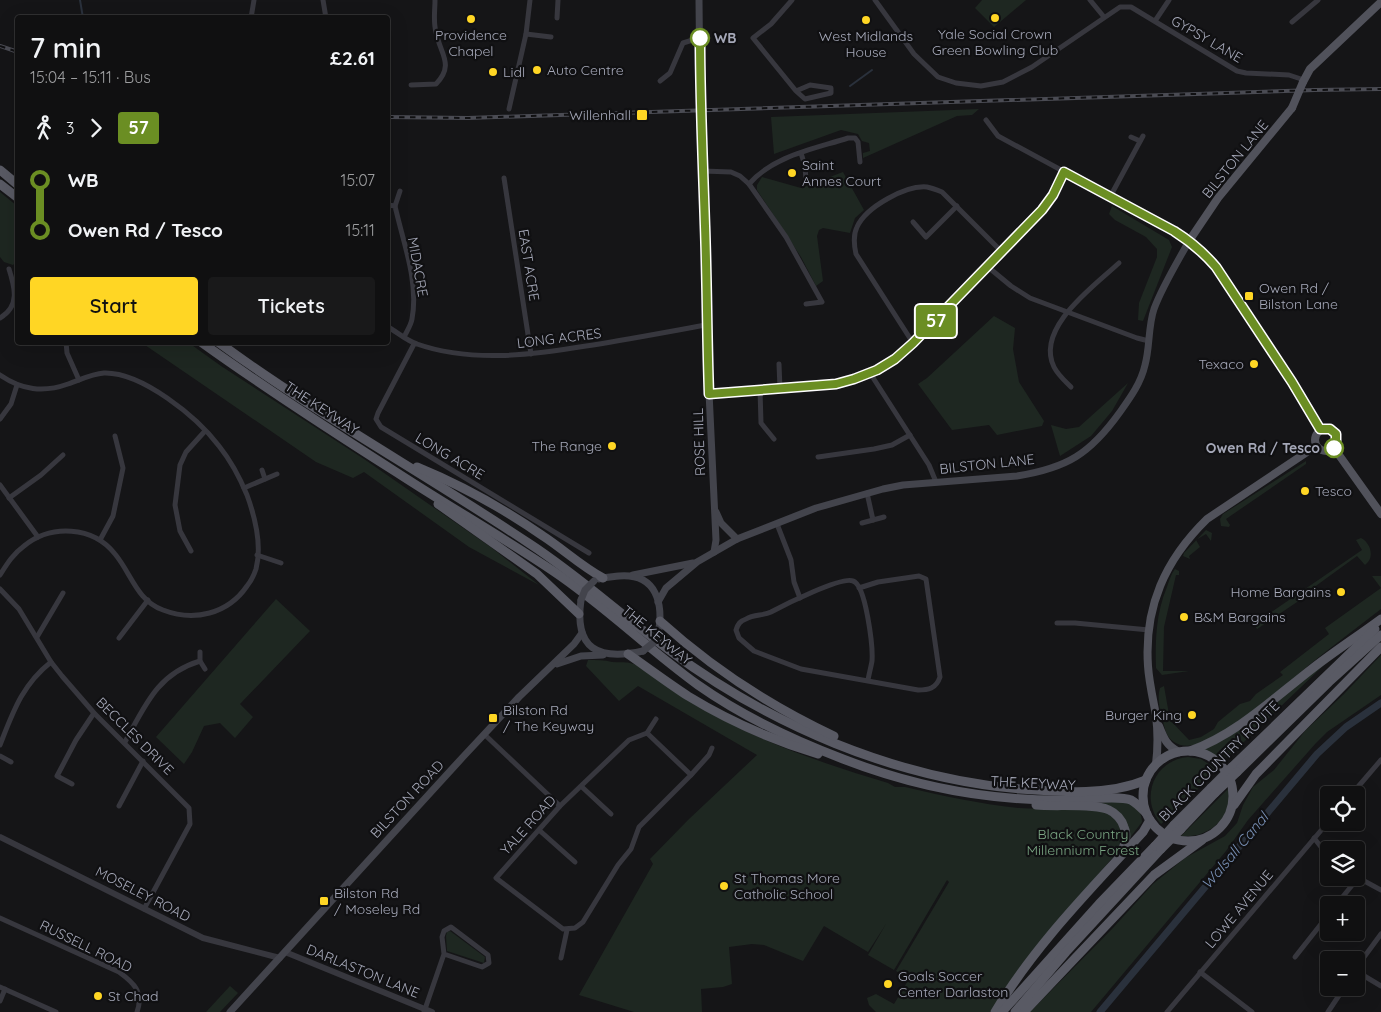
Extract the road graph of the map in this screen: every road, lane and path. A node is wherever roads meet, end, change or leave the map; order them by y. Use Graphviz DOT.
graph roads {
  1 [pos="254,0"];
  2 [pos="323,0"];
  3 [pos="435,0"];
  4 [pos="530,0"];
  5 [pos="558,0"];
  6 [pos="700,0"];
  7 [pos="792,0"];
  8 [pos="875,0"];
  9 [pos="1090,0"];
  10 [pos="1169,0"];
  11 [pos="1318,0"];
  12 [pos="1381,2"];
  13 [pos="252,15"];
  14 [pos="326,15"];
  15 [pos="1104,17"];
  16 [pos="557,18"];
  17 [pos="1155,21"];
  18 [pos="1292,22"];
  19 [pos="526,34"];
  20 [pos="551,37"];
  21 [pos="700,38"];
  22 [pos="660,81"];
  23 [pos="1304,81"];
  24 [pos="411,85"];
  25 [pos="796,91"];
  26 [pos="510,109"];
  27 [pos="986,120"];
  28 [pos="1131,137"];
  29 [pos="800,153"];
  30 [pos="860,162"];
  31 [pos="0,170"];
  32 [pos="703,171"];
  33 [pos="1064,172"];
  34 [pos="504,178"];
  35 [pos="806,181"];
  36 [pos="15,182"];
  37 [pos="0,184"];
  38 [pos="749,184"];
  39 [pos="400,191"];
  40 [pos="15,196"];
  41 [pos="1110,197"];
  42 [pos="390,205"];
  43 [pos="394,206"];
  44 [pos="957,206"];
  45 [pos="913,222"];
  46 [pos="1189,241"];
  47 [pos="1002,252"];
  48 [pos="1118,263"];
  49 [pos="988,267"];
  50 [pos="9,269"];
  51 [pos="806,304"];
  52 [pos="1066,313"];
  53 [pos="0,318"];
  54 [pos="706,324"];
  55 [pos="390,328"];
  56 [pos="404,336"];
  57 [pos="1149,341"];
  58 [pos="913,343"];
  59 [pos="414,344"];
  60 [pos="66,345"];
  61 [pos="206,345"];
  62 [pos="222,345"];
  63 [pos="531,354"];
  64 [pos="779,364"];
  65 [pos="870,373"];
  66 [pos="0,375"];
  67 [pos="78,380"];
  68 [pos="17,385"];
  69 [pos="1071,387"];
  70 [pos="780,389"];
  71 [pos="760,390"];
  72 [pos="709,394"];
  73 [pos="0,419"];
  74 [pos="1320,429"];
  75 [pos="205,431"];
  76 [pos="910,435"];
  77 [pos="115,436"];
  78 [pos="774,439"];
  79 [pos="1316,446"];
  80 [pos="1334,448"];
  81 [pos="63,455"];
  82 [pos="818,457"];
  83 [pos="394,458"];
  84 [pos="262,470"];
  85 [pos="396,472"];
  86 [pos="277,474"];
  87 [pos="265,478"];
  88 [pos="936,482"];
  89 [pos="0,485"];
  90 [pos="244,488"];
  91 [pos="867,493"];
  92 [pos="9,498"];
  93 [pos="714,503"];
  94 [pos="1381,514"];
  95 [pos="884,518"];
  96 [pos="874,520"];
  97 [pos="862,523"];
  98 [pos="777,524"];
  99 [pos="38,537"];
  100 [pos="737,539"];
  101 [pos="100,540"];
  102 [pos="191,551"];
  103 [pos="714,552"];
  104 [pos="589,553"];
  105 [pos="257,555"];
  106 [pos="281,562"];
  107 [pos="697,562"];
  108 [pos="0,575"];
  109 [pos="630,575"];
  110 [pos="599,579"];
  111 [pos="859,588"];
  112 [pos="0,589"];
  113 [pos="63,593"];
  114 [pos="5,594"];
  115 [pos="800,598"];
  116 [pos="0,600"];
  117 [pos="148,600"];
  118 [pos="658,602"];
  119 [pos="579,614"];
  120 [pos="1381,620"];
  121 [pos="660,621"];
  122 [pos="1057,623"];
  123 [pos="1381,624"];
  124 [pos="1149,630"];
  125 [pos="582,634"];
  126 [pos="1381,635"];
  127 [pos="37,637"];
  128 [pos="119,638"];
  129 [pos="1381,647"];
  130 [pos="200,652"];
  131 [pos="628,654"];
  132 [pos="608,655"];
  133 [pos="51,662"];
  134 [pos="200,662"];
  135 [pos="553,666"];
  136 [pos="205,669"];
  137 [pos="868,680"];
  138 [pos="94,713"];
  139 [pos="1156,717"];
  140 [pos="656,718"];
  141 [pos="647,733"];
  142 [pos="484,734"];
  143 [pos="124,742"];
  144 [pos="0,745"];
  145 [pos="712,748"];
  146 [pos="1190,751"];
  147 [pos="1180,752"];
  148 [pos="0,756"];
  149 [pos="1381,760"];
  150 [pos="143,761"];
  151 [pos="11,762"];
  152 [pos="889,762"];
  153 [pos="1156,764"];
  154 [pos="1234,769"];
  155 [pos="876,772"];
  156 [pos="691,775"];
  157 [pos="1146,780"];
  158 [pos="72,784"];
  159 [pos="1359,786"];
  160 [pos="582,787"];
  161 [pos="1011,798"];
  162 [pos="119,806"];
  163 [pos="560,806"];
  164 [pos="1231,810"];
  165 [pos="611,814"];
  166 [pos="1148,817"];
  167 [pos="539,830"];
  168 [pos="1320,831"];
  169 [pos="1206,837"];
  170 [pos="0,838"];
  171 [pos="1314,838"];
  172 [pos="1320,846"];
  173 [pos="1158,847"];
  174 [pos="576,862"];
  175 [pos="1107,872"];
  176 [pos="1365,881"];
  177 [pos="1381,890"];
  178 [pos="144,909"];
  179 [pos="0,918"];
  180 [pos="1320,925"];
  181 [pos="567,930"];
  182 [pos="1381,934"];
  183 [pos="444,954"];
  184 [pos="283,955"];
  185 [pos="1365,956"];
  186 [pos="1295,957"];
  187 [pos="561,958"];
  188 [pos="1200,972"];
  189 [pos="1365,975"];
  190 [pos="1381,986"];
  191 [pos="3,988"];
  192 [pos="1339,996"];
  193 [pos="0,1001"];
  194 [pos="424,1011"];
  195 [pos="56,1012"];
  196 [pos="138,1012"];
  197 [pos="230,1012"];
  198 [pos="432,1012"];
  199 [pos="995,1012"];
  200 [pos="1002,1012"];
  201 [pos="1016,1012"];
  202 [pos="1024,1012"];
  203 [pos="1167,1012"];
  204 [pos="1252,1012"];
  205 [pos="1328,1012"];
  1 -- 13 [label="street"];
  2 -- 14 [label="street"];
  3 -- 24 [label="street"];
  4 -- 19 [label="street"];
  5 -- 16 [label="street"];
  6 -- 21 [label="main road, ROSE HILL"];
  7 -- 25 [label="street"];
  8 -- 15 [label="street, GYPSY LANE"];
  9 -- 15 [label="street"];
  10 -- 17 [label="street"];
  11 -- 18 [label="street"];
  12 -- 23 [label="main road, BILSTON LANE"];
  15 -- 17 [label="street, GYPSY LANE"];
  17 -- 23 [label="street, GYPSY LANE"];
  19 -- 20 [label="street"];
  19 -- 26 [label="street"];
  21 -- 22 [label="street"];
  21 -- 32 [label="main road, ROSE HILL, bridge"];
  23 -- 46 [label="main road, BILSTON LANE, bridge"];
  25 -- 25 [label="street"];
  27 -- 33 [label="street"];
  28 -- 41 [label="street"];
  29 -- 30 [label="street"];
  29 -- 35 [label="street"];
  29 -- 38 [label="street"];
  31 -- 36 [label="highway"];
  32 -- 38 [label="street"];
  32 -- 54 [label="main road, ROSE HILL"];
  33 -- 41 [label="street"];
  33 -- 47 [label="street"];
  34 -- 63 [label="street, EAST ACRE"];
  37 -- 40 [label="highway"];
  38 -- 51 [label="street"];
  39 -- 43 [label="street"];
  41 -- 46 [label="street"];
  42 -- 43 [label="street"];
  43 -- 56 [label="street, MIDACRE"];
  44 -- 45 [label="street"];
  44 -- 47 [label="street"];
  44 -- 58 [label="street"];
  46 -- 57 [label="main road, BILSTON LANE"];
  46 -- 74 [label="main road"];
  47 -- 49 [label="street"];
  48 -- 52 [label="street"];
  49 -- 52 [label="street"];
  49 -- 58 [label="street"];
  50 -- 53 [label="street"];
  52 -- 57 [label="street"];
  52 -- 69 [label="street"];
  54 -- 63 [label="street, LONG ACRES"];
  54 -- 72 [label="main road, ROSE HILL"];
  55 -- 56 [label="street"];
  56 -- 59 [label="street"];
  57 -- 88 [label="main road, BILSTON LANE"];
  58 -- 65 [label="street"];
  59 -- 63 [label="street, LONG ACRES"];
  59 -- 104 [label="street, LONG ACRE"];
  60 -- 67 [label="street"];
  61 -- 85 [label="highway, THE KEYWAY"];
  62 -- 83 [label="highway, THE KEYWAY"];
  64 -- 70 [label="street"];
  65 -- 70 [label="street"];
  65 -- 76 [label="street"];
  66 -- 68 [label="street"];
  67 -- 68 [label="street"];
  67 -- 75 [label="street"];
  68 -- 73 [label="street"];
  70 -- 71 [label="street"];
  71 -- 72 [label="street"];
  71 -- 78 [label="street"];
  72 -- 93 [label="main road, ROSE HILL"];
  74 -- 79 [label="main road"];
  74 -- 80 [label="main road"];
  75 -- 90 [label="street"];
  75 -- 102 [label="street"];
  76 -- 82 [label="street"];
  76 -- 88 [label="street"];
  77 -- 101 [label="street"];
  79 -- 80 [label="main road"];
  79 -- 124 [label="main road"];
  80 -- 94 [label="main road"];
  81 -- 92 [label="street"];
  83 -- 110 [label="highway"];
  83 -- 152 [label="highway, THE KEYWAY"];
  84 -- 87 [label="street"];
  85 -- 119 [label="highway"];
  85 -- 155 [label="highway, THE KEYWAY"];
  86 -- 87 [label="street"];
  87 -- 90 [label="street"];
  88 -- 91 [label="main road, BILSTON LANE"];
  89 -- 92 [label="street"];
  90 -- 105 [label="street"];
  91 -- 96 [label="street"];
  91 -- 98 [label="main road, BILSTON LANE"];
  92 -- 99 [label="street"];
  93 -- 100 [label="main road, ROSE HILL"];
  93 -- 103 [label="main road, ROSE HILL"];
  95 -- 96 [label="street"];
  96 -- 97 [label="street"];
  98 -- 100 [label="main road, BILSTON LANE"];
  98 -- 115 [label="street"];
  99 -- 101 [label="street"];
  99 -- 108 [label="street"];
  100 -- 103 [label="main road"];
  101 -- 117 [label="street"];
  103 -- 107 [label="main road"];
  105 -- 106 [label="street"];
  105 -- 117 [label="street"];
  107 -- 109 [label="main road"];
  107 -- 118 [label="main road"];
  109 -- 110 [label="main road"];
  109 -- 118 [label="main road"];
  110 -- 119 [label="main road, bridge"];
  111 -- 115 [label="street"];
  111 -- 137 [label="street"];
  111 -- 137 [label="street"];
  112 -- 114 [label="street, BECCLES DRIVE"];
  113 -- 127 [label="street"];
  114 -- 116 [label="street"];
  114 -- 127 [label="street, BECCLES DRIVE"];
  115 -- 137 [label="street"];
  117 -- 128 [label="street"];
  118 -- 121 [label="main road"];
  119 -- 125 [label="main road"];
  120 -- 146 [label="highway"];
  121 -- 131 [label="main road, bridge"];
  121 -- 152 [label="highway"];
  122 -- 124 [label="street"];
  123 -- 154 [label="highway, BLACK COUNTRY ROUTE"];
  124 -- 139 [label="main road"];
  125 -- 132 [label="main road"];
  125 -- 135 [label="main road, BILSTON ROAD"];
  126 -- 154 [label="highway, BLACK COUNTRY ROUTE"];
  127 -- 133 [label="street, BECCLES DRIVE"];
  129 -- 164 [label="highway"];
  130 -- 134 [label="street"];
  131 -- 132 [label="main road"];
  131 -- 155 [label="highway"];
  132 -- 135 [label="main road, BILSTON ROAD"];
  133 -- 138 [label="street, BECCLES DRIVE"];
  133 -- 144 [label="street"];
  134 -- 136 [label="street"];
  134 -- 143 [label="street"];
  135 -- 142 [label="main road, BILSTON ROAD"];
  138 -- 143 [label="street, BECCLES DRIVE"];
  138 -- 158 [label="street"];
  139 -- 147 [label="main road"];
  139 -- 153 [label="main road"];
  140 -- 141 [label="street"];
  141 -- 156 [label="street"];
  141 -- 160 [label="street, YALE ROAD"];
  142 -- 163 [label="street"];
  142 -- 184 [label="main road, BILSTON ROAD"];
  143 -- 150 [label="street, BECCLES DRIVE"];
  145 -- 156 [label="street"];
  146 -- 147 [label="highway"];
  146 -- 164 [label="highway"];
  147 -- 153 [label="highway"];
  148 -- 151 [label="street"];
  149 -- 159 [label="street"];
  150 -- 162 [label="street"];
  150 -- 178 [label="street, BECCLES DRIVE"];
  152 -- 157 [label="highway, THE KEYWAY"];
  153 -- 157 [label="highway"];
  154 -- 173 [label="highway, BLACK COUNTRY ROUTE, bridge"];
  155 -- 161 [label="highway, THE KEYWAY"];
  156 -- 181 [label="street"];
  157 -- 166 [label="highway"];
  160 -- 163 [label="street, YALE ROAD"];
  160 -- 165 [label="street"];
  161 -- 166 [label="highway, THE KEYWAY"];
  161 -- 175 [label="highway"];
  163 -- 167 [label="street, YALE ROAD"];
  164 -- 169 [label="highway"];
  166 -- 169 [label="highway"];
  166 -- 175 [label="highway"];
  167 -- 174 [label="street"];
  167 -- 181 [label="street, YALE ROAD"];
  168 -- 171 [label="street, LOWE AVENUE"];
  169 -- 202 [label="highway"];
  170 -- 178 [label="street, MOSELEY ROAD"];
  171 -- 172 [label="street"];
  171 -- 188 [label="street, LOWE AVENUE"];
  173 -- 200 [label="highway, BLACK COUNTRY ROUTE"];
  173 -- 201 [label="highway, BLACK COUNTRY ROUTE"];
  175 -- 199 [label="highway"];
  176 -- 177 [label="street"];
  178 -- 184 [label="street, MOSELEY ROAD"];
  179 -- 196 [label="street, RUSSELL ROAD"];
  180 -- 186 [label="street"];
  181 -- 187 [label="street"];
  182 -- 185 [label="street"];
  183 -- 183 [label="street"];
  183 -- 194 [label="street"];
  184 -- 194 [label="street, DARLASTON LANE"];
  184 -- 197 [label="main road, BILSTON ROAD"];
  188 -- 203 [label="street, LOWE AVENUE"];
  188 -- 204 [label="street"];
  189 -- 190 [label="street"];
  191 -- 193 [label="street"];
  191 -- 195 [label="street"];
  192 -- 205 [label="street"];
  194 -- 198 [label="street, DARLASTON LANE"];
}
